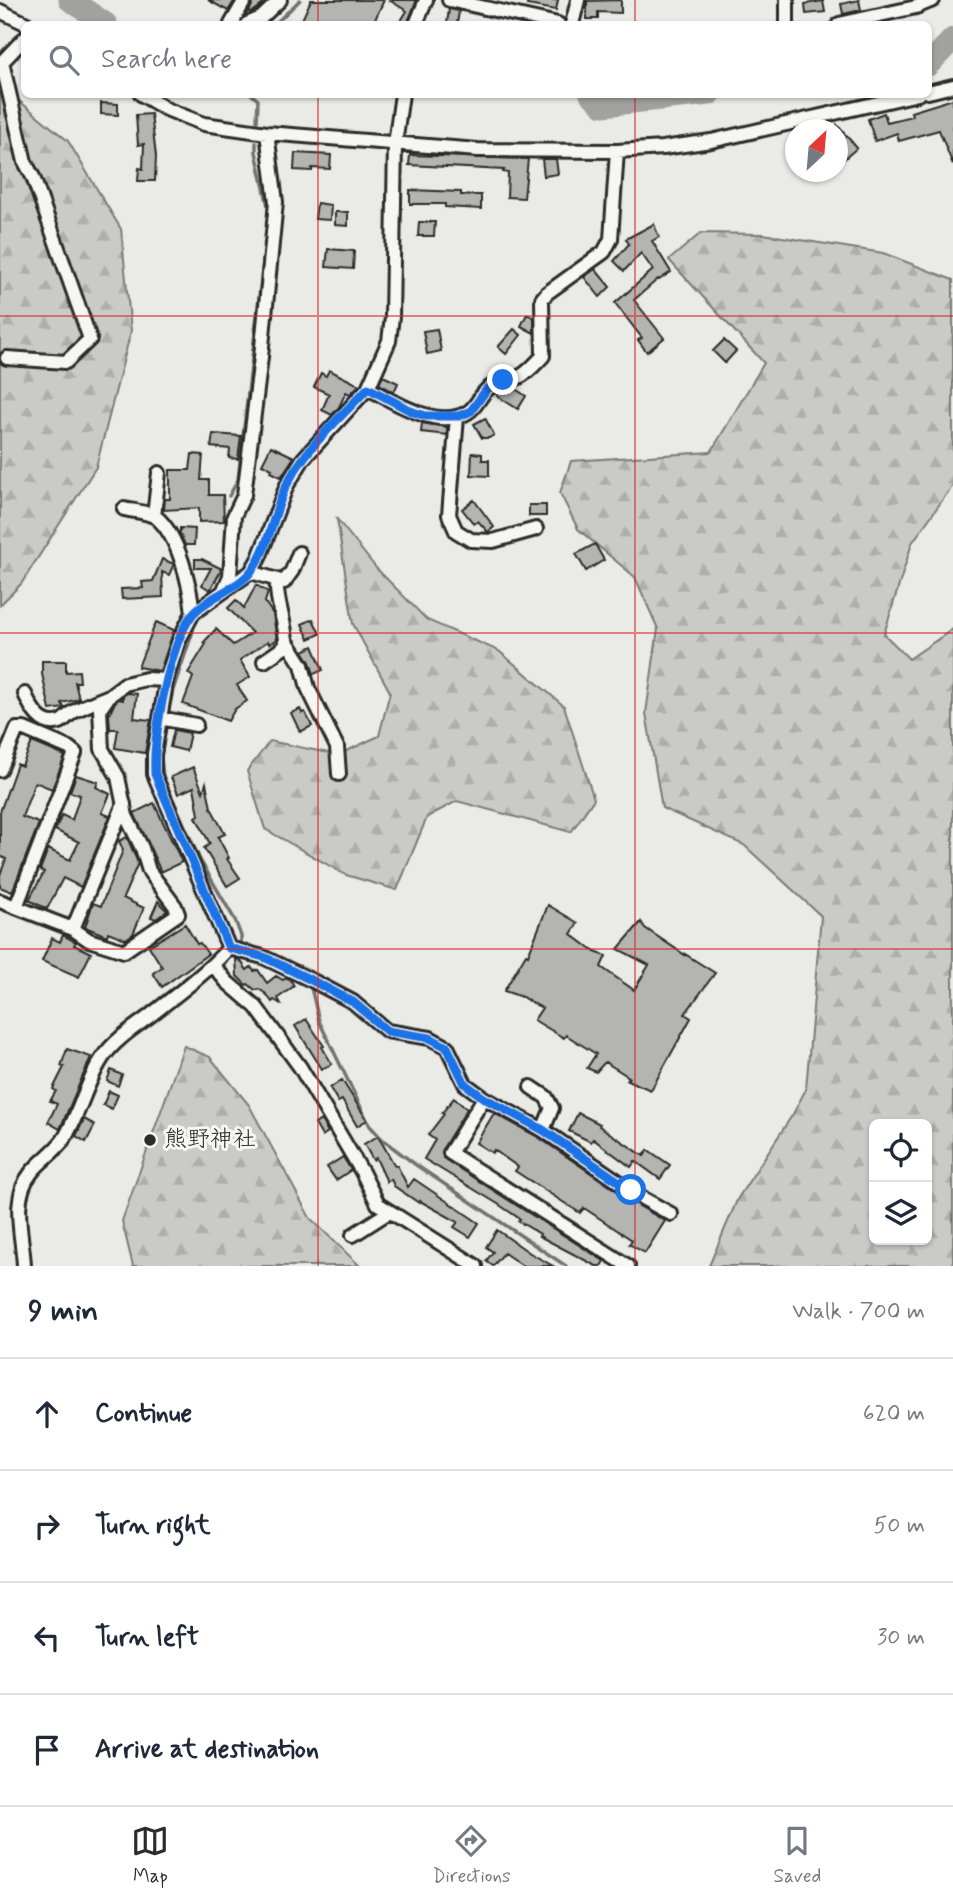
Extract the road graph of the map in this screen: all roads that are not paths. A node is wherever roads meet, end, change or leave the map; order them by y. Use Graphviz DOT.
graph roads {
  1 [pos="245,0"];
  2 [pos="280,0"];
  3 [pos="426,0"];
  4 [pos="449,0"];
  5 [pos="578,0"];
  6 [pos="787,0"];
  7 [pos="933,0"];
  8 [pos="0,11"];
  9 [pos="21,21"];
  10 [pos="233,21"];
  11 [pos="254,21"];
  12 [pos="417,21"];
  13 [pos="544,21"];
  14 [pos="573,21"];
  15 [pos="787,21"];
  16 [pos="853,21"];
  17 [pos="21,41"];
  18 [pos="953,86"];
  19 [pos="932,91"];
  20 [pos="148,98"];
  21 [pos="402,98"];
  22 [pos="900,98"];
  23 [pos="267,133"];
  24 [pos="395,144"];
  25 [pos="617,151"];
  26 [pos="7,358"];
  27 [pos="368,388"];
  28 [pos="457,416"];
  29 [pos="159,473"];
  30 [pos="124,509"];
  31 [pos="154,516"];
  32 [pos="537,530"];
  33 [pos="299,553"];
  34 [pos="251,572"];
  35 [pos="278,581"];
  36 [pos="222,593"];
  37 [pos="193,613"];
  38 [pos="286,640"];
  39 [pos="264,661"];
  40 [pos="166,680"];
  41 [pos="25,694"];
  42 [pos="109,696"];
  43 [pos="166,718"];
  44 [pos="196,726"];
  45 [pos="0,770"];
  46 [pos="339,774"];
  47 [pos="124,804"];
  48 [pos="0,901"];
  49 [pos="16,907"];
  50 [pos="73,929"];
  51 [pos="229,948"];
  52 [pos="213,965"];
  53 [pos="531,1087"];
  54 [pos="484,1098"];
  55 [pos="543,1130"];
  56 [pos="389,1212"];
  57 [pos="671,1214"];
  58 [pos="352,1235"];
  59 [pos="24,1266"];
  60 [pos="477,1266"];
  61 [pos="628,1266"];
  1 -- 10 [label="street"];
  2 -- 11 [label="street"];
  3 -- 12 [label="street"];
  4 -- 13 [label="street"];
  5 -- 14 [label="street"];
  6 -- 15 [label="street"];
  7 -- 16 [label="street"];
  8 -- 9 [label="street"];
  17 -- 26 [label="street"];
  18 -- 19 [label="street"];
  20 -- 23 [label="street"];
  21 -- 24 [label="street"];
  22 -- 25 [label="street"];
  23 -- 24 [label="street"];
  23 -- 36 [label="street"];
  24 -- 25 [label="street"];
  24 -- 27 [label="street"];
  25 -- 28 [label="street"];
  27 -- 28 [label="street"];
  27 -- 34 [label="street"];
  28 -- 32 [label="street"];
  29 -- 31 [label="street"];
  30 -- 31 [label="street"];
  31 -- 37 [label="street"];
  33 -- 35 [label="street"];
  34 -- 35 [label="street"];
  34 -- 36 [label="street"];
  35 -- 38 [label="street"];
  36 -- 37 [label="street"];
  37 -- 40 [label="street"];
  38 -- 39 [label="street"];
  38 -- 46 [label="street"];
  40 -- 42 [label="street"];
  40 -- 43 [label="street"];
  41 -- 42 [label="street"];
  42 -- 47 [label="street"];
  43 -- 44 [label="street"];
  43 -- 51 [label="street"];
  45 -- 49 [label="street"];
  47 -- 50 [label="street"];
  47 -- 50 [label="street"];
  48 -- 49 [label="street"];
  49 -- 50 [label="street"];
  51 -- 52 [label="street"];
  51 -- 54 [label="street"];
  52 -- 56 [label="street"];
  52 -- 59 [label="street"];
  53 -- 55 [label="street"];
  54 -- 55 [label="street"];
  54 -- 61 [label="street"];
  55 -- 57 [label="street"];
  56 -- 58 [label="street"];
  56 -- 60 [label="street"];
}
